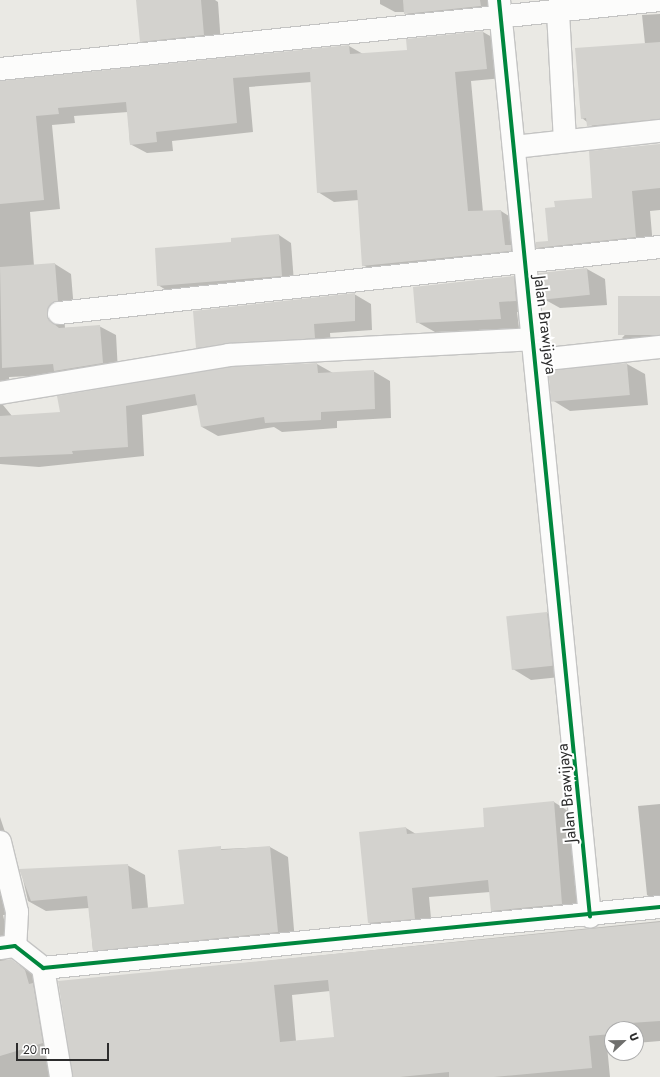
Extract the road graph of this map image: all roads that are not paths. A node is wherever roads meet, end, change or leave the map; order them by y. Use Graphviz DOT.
graph roads {
  1 [pos="660,0"];
  2 [pos="500,8"];
  3 [pos="558,12"];
  4 [pos="0,69"];
  5 [pos="660,131"];
  6 [pos="565,141"];
  7 [pos="514,147"];
  8 [pos="660,247"];
  9 [pos="524,261"];
  10 [pos="59,313"];
  11 [pos="660,347"];
  12 [pos="536,349"];
  13 [pos="0,393"];
  14 [pos="0,842"];
  15 [pos="660,907"];
  16 [pos="590,916"];
  17 [pos="8,947"];
  18 [pos="43,968"];
  19 [pos="60,1073"];
  1 -- 3 [label="street"];
  2 -- 3 [label="street"];
  2 -- 4 [label="street"];
  2 -- 7 [label="street, Jalan Brawijaya"];
  3 -- 6 [label="street"];
  5 -- 6 [label="street"];
  6 -- 7 [label="street"];
  7 -- 9 [label="street, Jalan Brawijaya"];
  8 -- 9 [label="street"];
  9 -- 10 [label="street"];
  9 -- 12 [label="street, Jalan Brawijaya"];
  11 -- 12 [label="street"];
  12 -- 13 [label="street"];
  12 -- 16 [label="street, Jalan Brawijaya"];
  14 -- 17 [label="street"];
  15 -- 16 [label="street"];
  16 -- 18 [label="street"];
  17 -- 18 [label="street"];
  18 -- 19 [label="street"];
}
